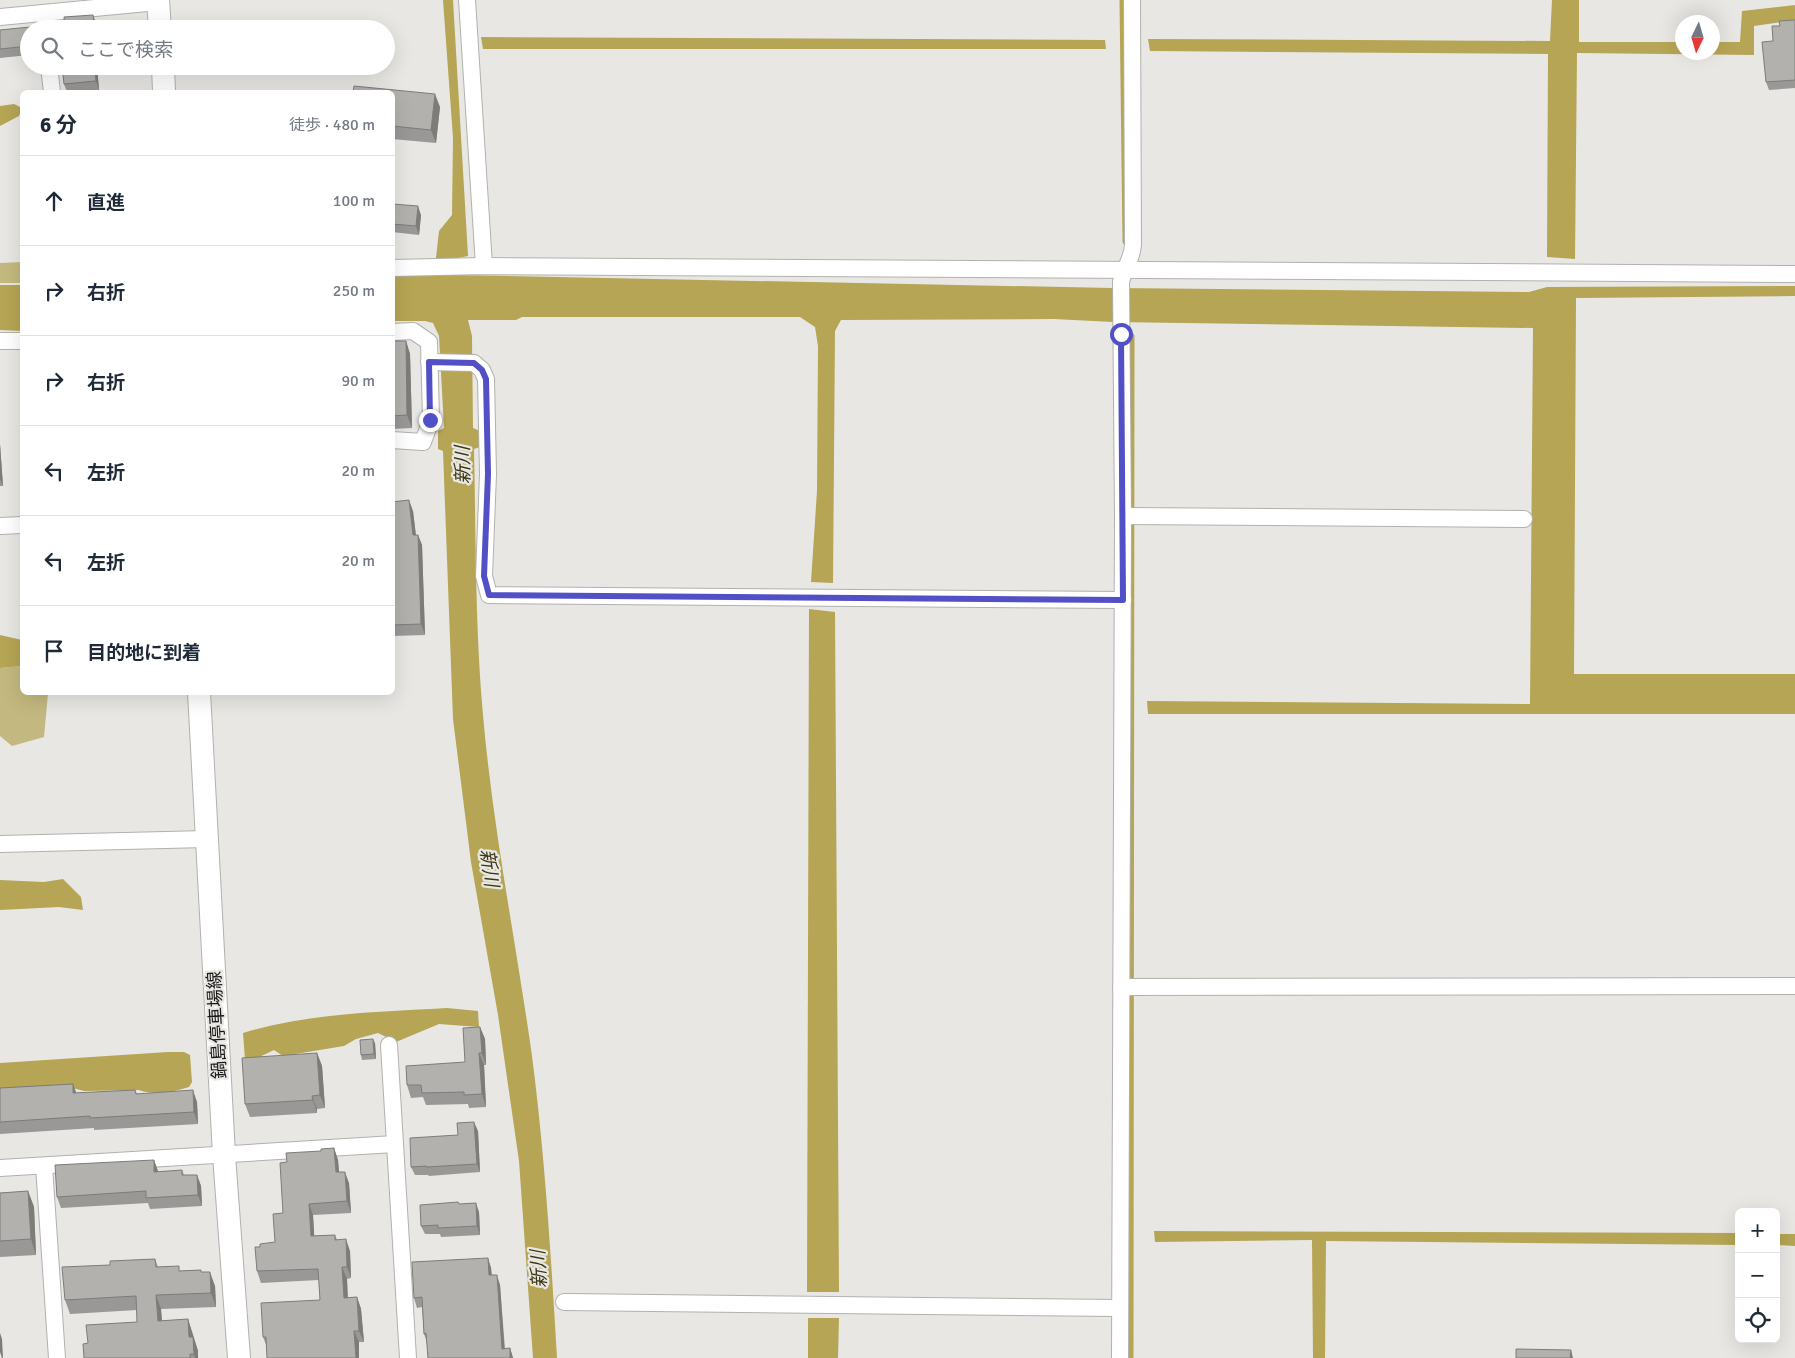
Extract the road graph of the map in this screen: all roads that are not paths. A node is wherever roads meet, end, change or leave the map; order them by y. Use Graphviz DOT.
graph roads {
  1 [pos="466,0"];
  2 [pos="1132,0"];
  3 [pos="158,1"];
  4 [pos="0,17"];
  5 [pos="34,20"];
  6 [pos="52,20"];
  7 [pos="159,20"];
  8 [pos="51,75"];
  9 [pos="163,75"];
  10 [pos="52,90"];
  11 [pos="164,90"];
  12 [pos="484,266"];
  13 [pos="395,268"];
  14 [pos="1795,274"];
  15 [pos="1122,276"];
  16 [pos="395,332"];
  17 [pos="0,341"];
  18 [pos="20,341"];
  19 [pos="433,362"];
  20 [pos="395,440"];
  21 [pos="1129,516"];
  22 [pos="1524,518"];
  23 [pos="20,525"];
  24 [pos="0,526"];
  25 [pos="1123,600"];
  26 [pos="199,695"];
  27 [pos="207,839"];
  28 [pos="0,844"];
  29 [pos="1795,986"];
  30 [pos="1121,987"];
  31 [pos="389,1046"];
  32 [pos="395,1144"];
  33 [pos="224,1155"];
  34 [pos="44,1166"];
  35 [pos="0,1168"];
  36 [pos="564,1302"];
  37 [pos="1120,1308"];
  38 [pos="57,1358"];
  39 [pos="239,1358"];
  40 [pos="408,1358"];
  41 [pos="1120,1358"];
  1 -- 12 [label="street"];
  2 -- 15 [label="street"];
  3 -- 6 [label="street"];
  3 -- 7 [label="main road"];
  4 -- 5 [label="street"];
  8 -- 10 [label="street"];
  9 -- 11 [label="main road"];
  12 -- 13 [label="street"];
  12 -- 15 [label="street"];
  14 -- 15 [label="street"];
  15 -- 21 [label="street"];
  16 -- 19 [label="street"];
  17 -- 18 [label="street"];
  19 -- 20 [label="street"];
  19 -- 25 [label="street"];
  21 -- 22 [label="street"];
  21 -- 25 [label="street"];
  23 -- 24 [label="street"];
  25 -- 30 [label="street"];
  26 -- 27 [label="main road, 鍋島停車場線"];
  27 -- 28 [label="street"];
  27 -- 33 [label="main road, 鍋島停車場線"];
  29 -- 30 [label="street"];
  30 -- 37 [label="street"];
  31 -- 32 [label="street"];
  32 -- 33 [label="street"];
  32 -- 40 [label="street"];
  33 -- 34 [label="street"];
  33 -- 39 [label="main road, 鍋島停車場線"];
  34 -- 35 [label="street"];
  34 -- 38 [label="street"];
  36 -- 37 [label="street"];
  37 -- 41 [label="street"];
}
